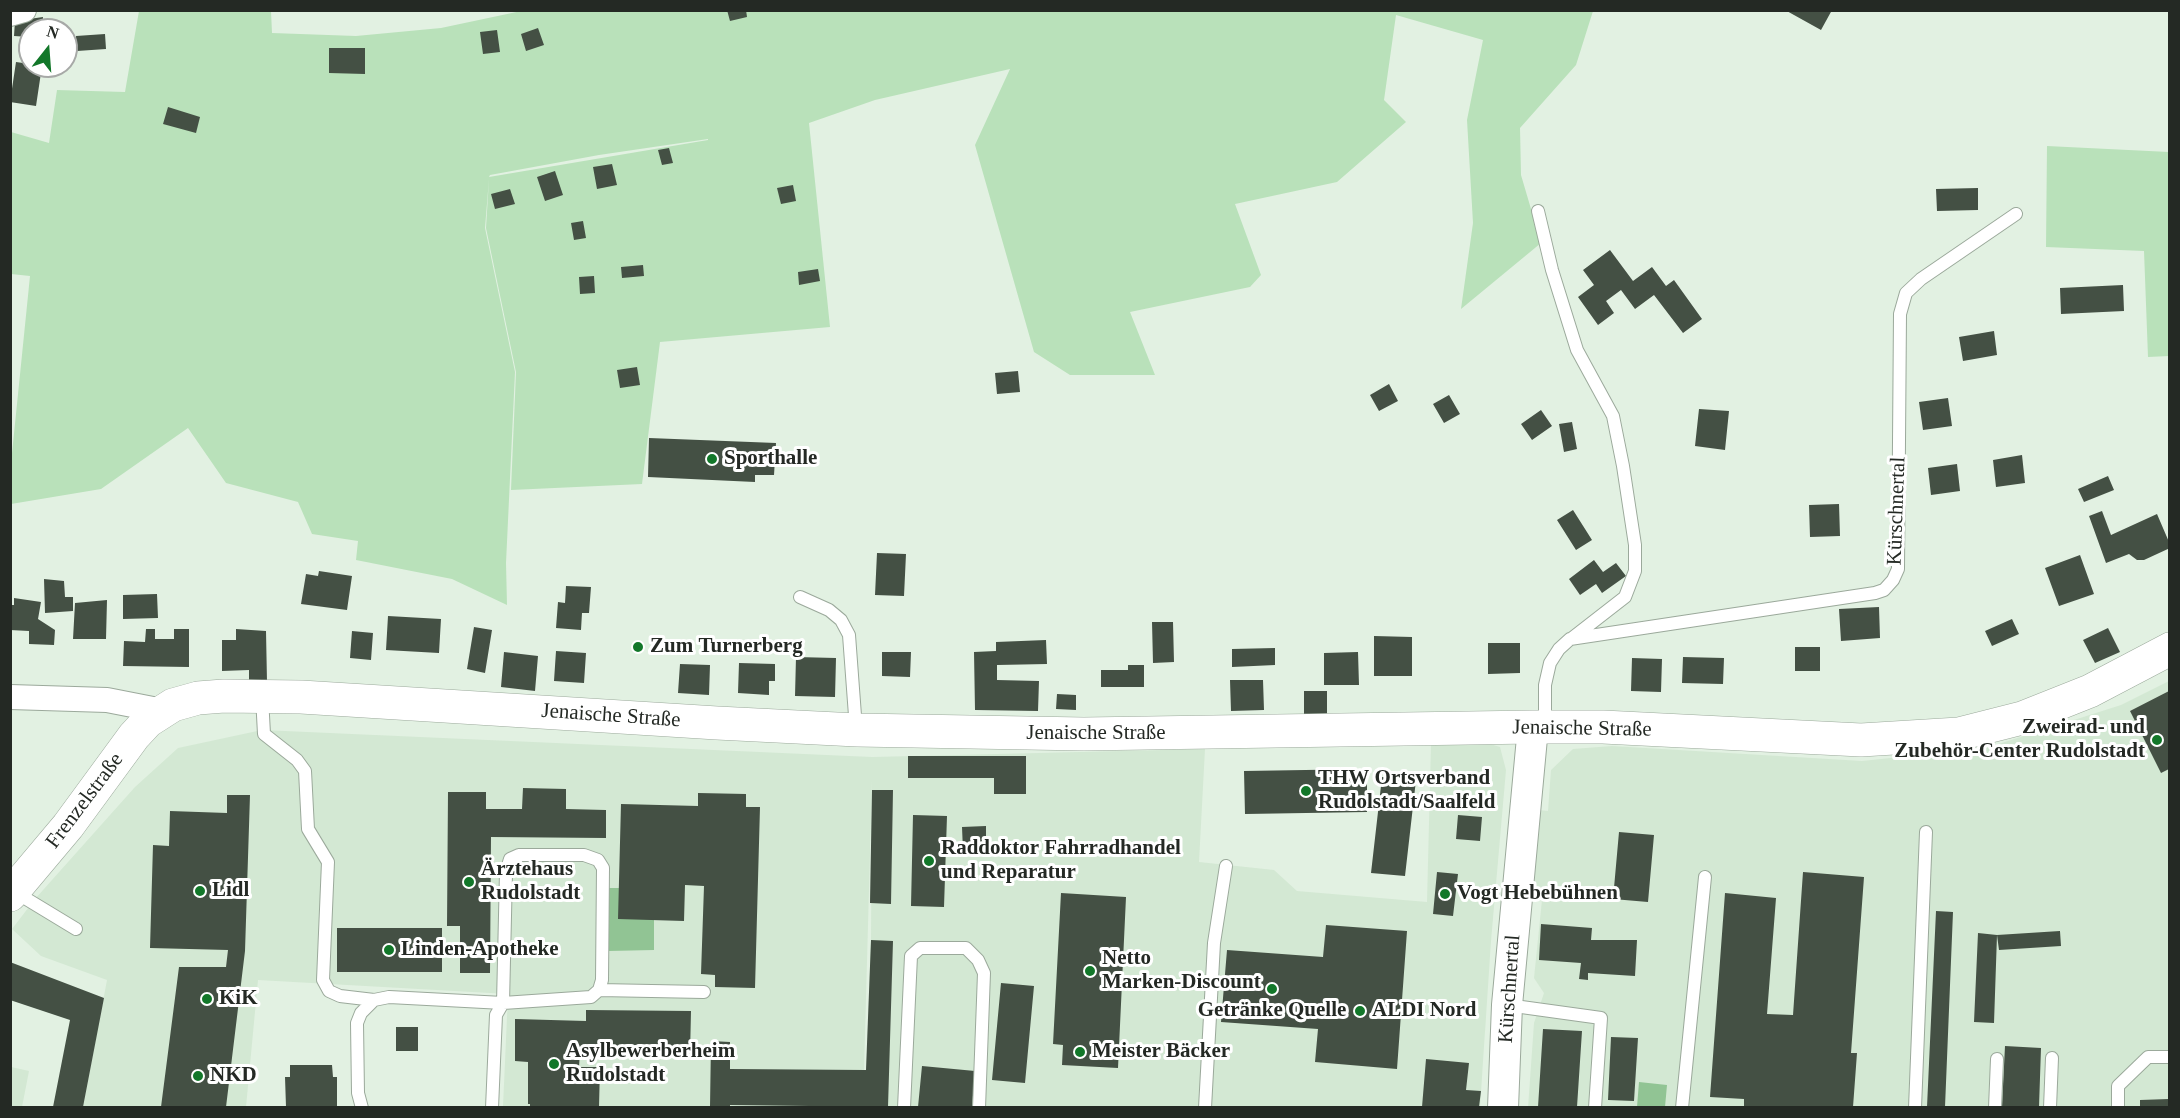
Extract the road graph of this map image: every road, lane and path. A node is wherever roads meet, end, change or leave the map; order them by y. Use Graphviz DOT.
graph roads {
  1 [pos="24,10"];
  2 [pos="10,14"];
  3 [pos="1538,212"];
  4 [pos="2016,214"];
  5 [pos="800,597"];
  6 [pos="1570,639"];
  7 [pos="2169,649"];
  8 [pos="262,696"];
  9 [pos="10,697"];
  10 [pos="163,711"];
  11 [pos="1539,727"];
  12 [pos="856,730"];
  13 [pos="1926,832"];
  14 [pos="1227,866"];
  15 [pos="1704,876"];
  16 [pos="12,893"];
  17 [pos="76,929"];
  18 [pos="599,990"];
  19 [pos="704,992"];
  20 [pos="374,1000"];
  21 [pos="503,1003"];
  22 [pos="1507,1005"];
  23 [pos="2169,1057"];
  24 [pos="2052,1058"];
  25 [pos="1997,1059"];
  26 [pos="362,1107"];
  27 [pos="492,1107"];
  28 [pos="904,1107"];
  29 [pos="979,1107"];
  30 [pos="1204,1107"];
  31 [pos="1503,1107"];
  32 [pos="1595,1107"];
  33 [pos="1682,1107"];
  34 [pos="1915,1107"];
  35 [pos="1995,1107"];
  36 [pos="2050,1107"];
  37 [pos="2118,1107"];
  1 -- 2 [label="street"];
  3 -- 6 [label="lane"];
  4 -- 6 [label="lane, Kürschnertal"];
  5 -- 12 [label="lane"];
  6 -- 11 [label="lane, Kürschnertal"];
  7 -- 11 [label="main road, Jenaische Straße"];
  8 -- 10 [label="main road, Jenaische Straße"];
  8 -- 12 [label="main road, Jenaische Straße"];
  8 -- 20 [label="lane"];
  9 -- 10 [label="street"];
  10 -- 16 [label="main road, Frenzelstraße"];
  11 -- 12 [label="main road, Jenaische Straße"];
  11 -- 22 [label="street, Kürschnertal"];
  13 -- 34 [label="lane"];
  14 -- 30 [label="lane"];
  15 -- 33 [label="lane"];
  16 -- 17 [label="lane"];
  18 -- 19 [label="lane"];
  18 -- 21 [label="lane"];
  18 -- 21 [label="lane"];
  20 -- 21 [label="lane"];
  20 -- 26 [label="lane"];
  21 -- 27 [label="lane"];
  22 -- 31 [label="street, Kürschnertal"];
  22 -- 32 [label="lane"];
  23 -- 37 [label="lane"];
  24 -- 36 [label="lane"];
  25 -- 35 [label="lane"];
  28 -- 29 [label="lane"];
}
